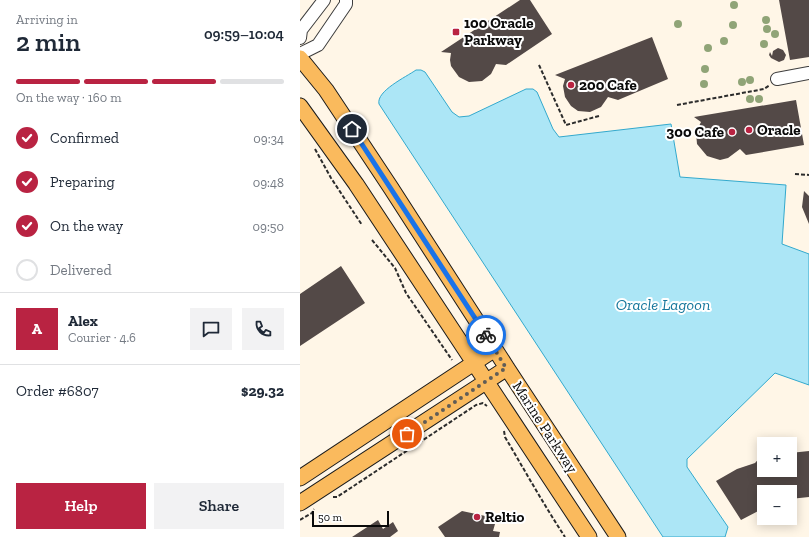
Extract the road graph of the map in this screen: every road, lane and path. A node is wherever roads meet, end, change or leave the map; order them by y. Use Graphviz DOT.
graph roads {
  1 [pos="324,0"];
  2 [pos="346,0"];
  3 [pos="300,38"];
  4 [pos="300,54"];
  5 [pos="300,58"];
  6 [pos="539,65"];
  7 [pos="809,73"];
  8 [pos="777,79"];
  9 [pos="676,105"];
  10 [pos="300,106"];
  11 [pos="599,116"];
  12 [pos="314,148"];
  13 [pos="795,174"];
  14 [pos="809,175"];
  15 [pos="362,225"];
  16 [pos="372,240"];
  17 [pos="495,349"];
  18 [pos="452,360"];
  19 [pos="474,363"];
  20 [pos="506,368"];
  21 [pos="486,382"];
  22 [pos="490,409"];
  23 [pos="503,430"];
  24 [pos="300,478"];
  25 [pos="331,498"];
  26 [pos="300,503"];
  27 [pos="314,508"];
  28 [pos="300,520"];
  29 [pos="565,537"];
  30 [pos="588,537"];
  31 [pos="618,537"];
  1 -- 3 [label="street"];
  2 -- 4 [label="street"];
  5 -- 17 [label="main road, Marine Parkway"];
  6 -- 11 [label="path"];
  7 -- 8 [label="street"];
  8 -- 9 [label="path"];
  10 -- 19 [label="main road, Marine Parkway"];
  12 -- 15 [label="path"];
  13 -- 14 [label="path"];
  16 -- 18 [label="path"];
  17 -- 19 [label="main road"];
  17 -- 20 [label="main road, Marine Parkway"];
  19 -- 21 [label="main road, Marine Parkway"];
  19 -- 24 [label="main road"];
  20 -- 21 [label="main road"];
  20 -- 31 [label="main road, Marine Parkway"];
  21 -- 26 [label="main road"];
  21 -- 30 [label="main road, Marine Parkway"];
  22 -- 25 [label="path"];
  23 -- 29 [label="path"];
  27 -- 28 [label="path"];
}
